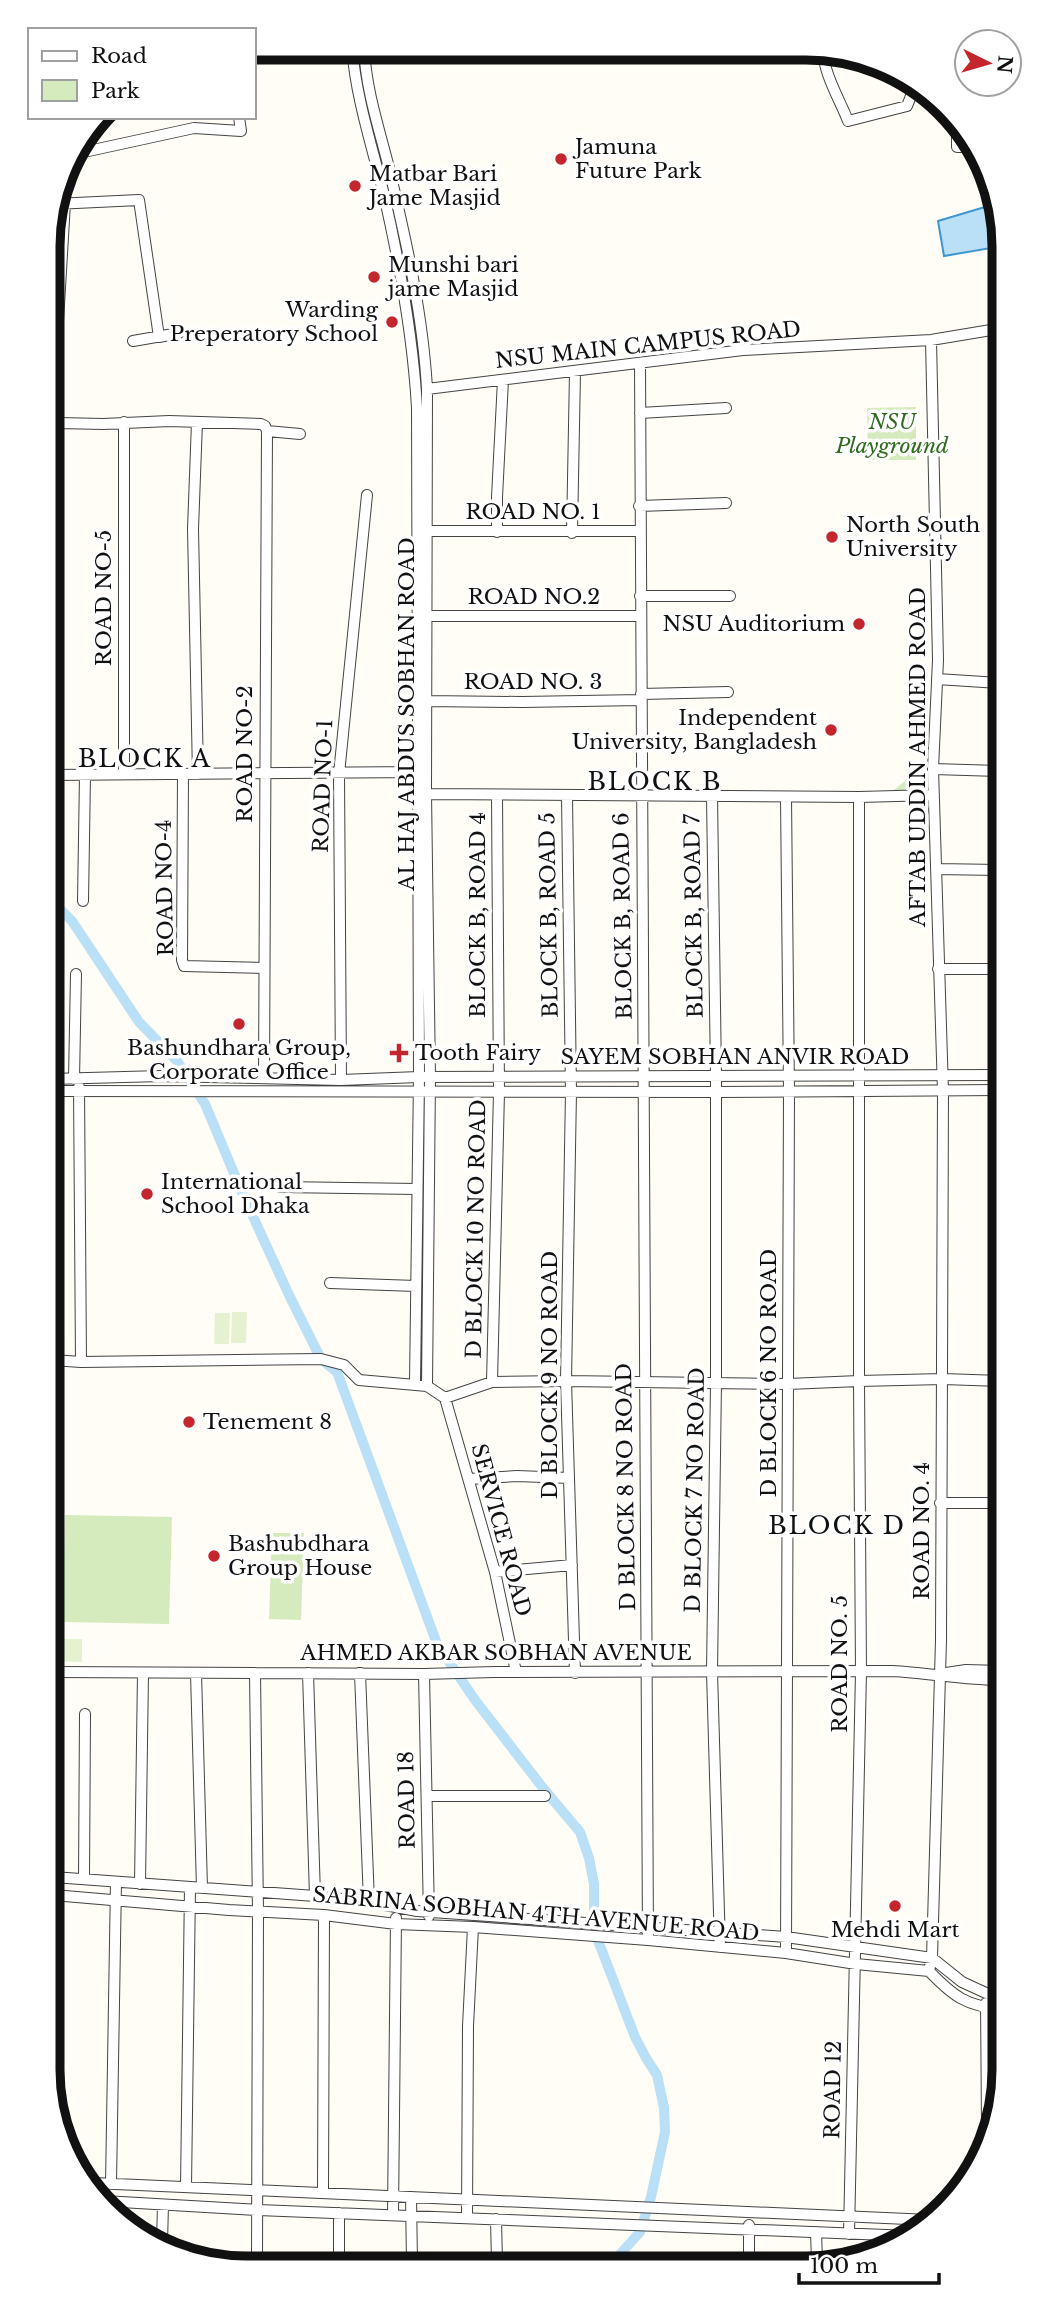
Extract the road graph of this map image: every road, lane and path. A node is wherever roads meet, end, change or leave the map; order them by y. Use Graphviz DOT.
graph roads {
  1 [pos="351,60"];
  2 [pos="365,60"];
  3 [pos="824,61"];
  4 [pos="912,93"];
  5 [pos="239,119"];
  6 [pos="85,152"];
  7 [pos="65,204"];
  8 [pos="992,329"];
  9 [pos="179,333"];
  10 [pos="159,337"];
  11 [pos="931,340"];
  12 [pos="133,341"];
  13 [pos="639,363"];
  14 [pos="575,372"];
  15 [pos="503,380"];
  16 [pos="428,389"];
  17 [pos="726,408"];
  18 [pos="640,413"];
  19 [pos="124,422"];
  20 [pos="197,422"];
  21 [pos="60,423"];
  22 [pos="267,431"];
  23 [pos="300,434"];
  24 [pos="367,495"];
  25 [pos="726,503"];
  26 [pos="639,506"];
  27 [pos="426,531"];
  28 [pos="640,531"];
  29 [pos="497,532"];
  30 [pos="572,533"];
  31 [pos="640,596"];
  32 [pos="730,596"];
  33 [pos="428,616"];
  34 [pos="640,616"];
  35 [pos="937,679"];
  36 [pos="992,683"];
  37 [pos="729,692"];
  38 [pos="641,697"];
  39 [pos="425,701"];
  40 [pos="933,769"];
  41 [pos="992,771"];
  42 [pos="417,772"];
  43 [pos="264,773"];
  44 [pos="124,774"];
  45 [pos="184,774"];
  46 [pos="198,774"];
  47 [pos="339,774"];
  48 [pos="60,775"];
  49 [pos="85,775"];
  50 [pos="426,794"];
  51 [pos="497,795"];
  52 [pos="934,795"];
  53 [pos="567,796"];
  54 [pos="712,796"];
  55 [pos="641,797"];
  56 [pos="786,797"];
  57 [pos="859,797"];
  58 [pos="936,869"];
  59 [pos="992,870"];
  60 [pos="83,901"];
  61 [pos="264,968"];
  62 [pos="937,969"];
  63 [pos="992,969"];
  64 [pos="76,974"];
  65 [pos="943,1075"];
  66 [pos="992,1075"];
  67 [pos="645,1076"];
  68 [pos="716,1076"];
  69 [pos="789,1076"];
  70 [pos="859,1076"];
  71 [pos="424,1077"];
  72 [pos="498,1077"];
  73 [pos="570,1077"];
  74 [pos="76,1078"];
  75 [pos="264,1078"];
  76 [pos="60,1079"];
  77 [pos="341,1080"];
  78 [pos="992,1090"];
  79 [pos="60,1091"];
  80 [pos="859,1091"];
  81 [pos="943,1091"];
  82 [pos="80,1092"];
  83 [pos="423,1092"];
  84 [pos="499,1092"];
  85 [pos="571,1092"];
  86 [pos="644,1092"];
  87 [pos="716,1092"];
  88 [pos="789,1092"];
  89 [pos="280,1187"];
  90 [pos="416,1189"];
  91 [pos="330,1283"];
  92 [pos="416,1286"];
  93 [pos="60,1361"];
  94 [pos="80,1362"];
  95 [pos="943,1379"];
  96 [pos="566,1381"];
  97 [pos="859,1381"];
  98 [pos="991,1381"];
  99 [pos="492,1382"];
  100 [pos="644,1382"];
  101 [pos="716,1382"];
  102 [pos="415,1383"];
  103 [pos="788,1384"];
  104 [pos="427,1385"];
  105 [pos="445,1398"];
  106 [pos="569,1478"];
  107 [pos="469,1479"];
  108 [pos="940,1503"];
  109 [pos="991,1503"];
  110 [pos="572,1565"];
  111 [pos="495,1572"];
  112 [pos="788,1671"];
  113 [pos="991,1671"];
  114 [pos="60,1672"];
  115 [pos="360,1672"];
  116 [pos="516,1672"];
  117 [pos="575,1672"];
  118 [pos="648,1672"];
  119 [pos="712,1672"];
  120 [pos="860,1672"];
  121 [pos="143,1673"];
  122 [pos="196,1673"];
  123 [pos="255,1673"];
  124 [pos="308,1673"];
  125 [pos="424,1674"];
  126 [pos="940,1674"];
  127 [pos="991,1680"];
  128 [pos="85,1714"];
  129 [pos="545,1796"];
  130 [pos="427,1797"];
  131 [pos="60,1877"];
  132 [pos="84,1879"];
  133 [pos="116,1882"];
  134 [pos="139,1884"];
  135 [pos="190,1887"];
  136 [pos="202,1888"];
  137 [pos="258,1892"];
  138 [pos="60,1896"];
  139 [pos="314,1896"];
  140 [pos="116,1900"];
  141 [pos="369,1902"];
  142 [pos="189,1906"];
  143 [pos="397,1908"];
  144 [pos="429,1911"];
  145 [pos="258,1912"];
  146 [pos="324,1915"];
  147 [pos="396,1924"];
  148 [pos="428,1926"];
  149 [pos="473,1927"];
  150 [pos="648,1927"];
  151 [pos="720,1932"];
  152 [pos="786,1937"];
  153 [pos="648,1940"];
  154 [pos="720,1947"];
  155 [pos="856,1948"];
  156 [pos="786,1953"];
  157 [pos="932,1958"];
  158 [pos="856,1964"];
  159 [pos="929,1971"];
  160 [pos="986,1993"];
  161 [pos="991,1993"];
  162 [pos="986,2008"];
  163 [pos="991,2008"];
  164 [pos="987,2110"];
  165 [pos="98,2183"];
  166 [pos="111,2184"];
  167 [pos="186,2187"];
  168 [pos="259,2190"];
  169 [pos="323,2193"];
  170 [pos="394,2196"];
  171 [pos="411,2197"];
  172 [pos="467,2200"];
  173 [pos="115,2202"];
  174 [pos="163,2204"];
  175 [pos="257,2210"];
  176 [pos="749,2212"];
  177 [pos="339,2213"];
  178 [pos="393,2215"];
  179 [pos="411,2216"];
  180 [pos="849,2217"];
  181 [pos="467,2218"];
  182 [pos="915,2219"];
  183 [pos="496,2220"];
  184 [pos="749,2230"];
  185 [pos="816,2232"];
  186 [pos="849,2234"];
  187 [pos="883,2235"];
  188 [pos="889,2235"];
  189 [pos="162,2236"];
  190 [pos="883,2238"];
  191 [pos="817,2255"];
  192 [pos="257,2256"];
  193 [pos="339,2256"];
  194 [pos="412,2256"];
  195 [pos="496,2256"];
  196 [pos="749,2256"];
  1 -- 42 [label="street, AL HAJ ABDUS SOBHAN ROAD"];
  2 -- 16 [label="street, AL HAJ ABDUS SOBHAN ROAD"];
  3 -- 4 [label="street"];
  5 -- 6 [label="street"];
  7 -- 10 [label="street"];
  8 -- 11 [label="street, NSU MAIN CAMPUS ROAD"];
  9 -- 10 [label="street"];
  10 -- 12 [label="street"];
  11 -- 13 [label="street, NSU MAIN CAMPUS ROAD"];
  11 -- 35 [label="street, AFTAB UDDIN AHMED ROAD"];
  13 -- 14 [label="street, NSU MAIN CAMPUS ROAD"];
  13 -- 18 [label="street, BLOCK B, ROAD 6"];
  14 -- 15 [label="street, NSU MAIN CAMPUS ROAD"];
  14 -- 30 [label="street"];
  15 -- 16 [label="street, NSU MAIN CAMPUS ROAD"];
  15 -- 29 [label="street"];
  16 -- 27 [label="street, AL HAJ ABDUS SOBHAN ROAD"];
  17 -- 18 [label="street"];
  18 -- 26 [label="street, BLOCK B, ROAD 6"];
  19 -- 20 [label="street"];
  19 -- 21 [label="street"];
  19 -- 44 [label="street, ROAD NO-5"];
  20 -- 22 [label="street"];
  20 -- 46 [label="street"];
  22 -- 23 [label="street"];
  22 -- 43 [label="street, ROAD NO-2"];
  24 -- 47 [label="street, ROAD NO-1"];
  25 -- 26 [label="street"];
  26 -- 28 [label="street, BLOCK B, ROAD 6"];
  27 -- 29 [label="street, ROAD NO. 1"];
  27 -- 33 [label="street, AL HAJ ABDUS SOBHAN ROAD"];
  28 -- 30 [label="street, ROAD NO. 1"];
  28 -- 31 [label="street, BLOCK B, ROAD 6"];
  29 -- 30 [label="street, ROAD NO. 1"];
  31 -- 32 [label="street"];
  31 -- 34 [label="street, BLOCK B, ROAD 6"];
  33 -- 34 [label="street, ROAD NO.2"];
  33 -- 39 [label="street, AL HAJ ABDUS SOBHAN ROAD"];
  34 -- 38 [label="street, BLOCK B, ROAD 6"];
  35 -- 36 [label="street"];
  35 -- 40 [label="street, AFTAB UDDIN AHMED ROAD"];
  37 -- 38 [label="street, ROAD NO. 3"];
  38 -- 39 [label="street, ROAD NO. 3"];
  38 -- 55 [label="street, BLOCK B, ROAD 6"];
  39 -- 50 [label="street, AL HAJ ABDUS SOBHAN ROAD"];
  40 -- 41 [label="street"];
  40 -- 52 [label="street, AFTAB UDDIN AHMED ROAD"];
  42 -- 47 [label="street"];
  42 -- 71 [label="street, AL HAJ ABDUS SOBHAN ROAD"];
  43 -- 46 [label="street"];
  43 -- 47 [label="street"];
  43 -- 61 [label="street, ROAD NO-2"];
  44 -- 45 [label="street"];
  44 -- 49 [label="street"];
  45 -- 46 [label="street"];
  45 -- 61 [label="street, ROAD NO-4"];
  47 -- 77 [label="street, ROAD NO-1"];
  48 -- 49 [label="street"];
  49 -- 60 [label="street"];
  50 -- 51 [label="street"];
  50 -- 71 [label="street, AL HAJ ABDUS SOBHAN ROAD"];
  51 -- 53 [label="street"];
  51 -- 72 [label="street, BLOCK B, ROAD 4"];
  52 -- 57 [label="street"];
  52 -- 58 [label="street, AFTAB UDDIN AHMED ROAD"];
  53 -- 55 [label="street"];
  53 -- 73 [label="street, BLOCK B, ROAD 5"];
  54 -- 55 [label="street"];
  54 -- 56 [label="street"];
  54 -- 68 [label="street, BLOCK B, ROAD 7"];
  55 -- 67 [label="street, BLOCK B, ROAD 6"];
  56 -- 57 [label="street"];
  56 -- 69 [label="street, D BLOCK 6 NO ROAD"];
  57 -- 70 [label="street, ROAD NO. 5"];
  58 -- 59 [label="street"];
  58 -- 62 [label="street, AFTAB UDDIN AHMED ROAD"];
  61 -- 75 [label="street, ROAD NO-2"];
  62 -- 63 [label="street"];
  62 -- 65 [label="street, AFTAB UDDIN AHMED ROAD"];
  64 -- 74 [label="street"];
  65 -- 66 [label="street, SAYEM SOBHAN ANVIR ROAD"];
  65 -- 70 [label="street, SAYEM SOBHAN ANVIR ROAD"];
  65 -- 81 [label="street, AFTAB UDDIN AHMED ROAD"];
  67 -- 68 [label="street, SAYEM SOBHAN ANVIR ROAD"];
  67 -- 73 [label="street, SAYEM SOBHAN ANVIR ROAD"];
  67 -- 86 [label="street, D BLOCK 8 NO ROAD"];
  68 -- 69 [label="street, SAYEM SOBHAN ANVIR ROAD"];
  68 -- 87 [label="street, D BLOCK 7 NO ROAD"];
  69 -- 70 [label="street, SAYEM SOBHAN ANVIR ROAD"];
  69 -- 88 [label="street, D BLOCK 6 NO ROAD"];
  70 -- 80 [label="street, ROAD NO. 5"];
  71 -- 72 [label="street, SAYEM SOBHAN ANVIR ROAD"];
  71 -- 77 [label="street, SAYEM SOBHAN ANVIR ROAD"];
  71 -- 83 [label="street, AL HAJ ABDUS SOBHAN ROAD"];
  72 -- 73 [label="street, SAYEM SOBHAN ANVIR ROAD"];
  72 -- 84 [label="street, D BLOCK 10 NO ROAD"];
  73 -- 85 [label="street, D BLOCK 9 NO ROAD"];
  74 -- 75 [label="street, SAYEM SOBHAN ANVIR ROAD"];
  74 -- 76 [label="street, SAYEM SOBHAN ANVIR ROAD"];
  74 -- 82 [label="street"];
  75 -- 77 [label="street, SAYEM SOBHAN ANVIR ROAD"];
  78 -- 81 [label="street, SAYEM SOBHAN ANVIR ROAD"];
  79 -- 82 [label="street, SAYEM SOBHAN ANVIR ROAD"];
  80 -- 81 [label="street, SAYEM SOBHAN ANVIR ROAD"];
  80 -- 88 [label="street, SAYEM SOBHAN ANVIR ROAD"];
  80 -- 97 [label="street, ROAD NO. 5"];
  81 -- 95 [label="street, ROAD NO. 4"];
  82 -- 83 [label="street, SAYEM SOBHAN ANVIR ROAD"];
  82 -- 94 [label="street"];
  83 -- 84 [label="street, SAYEM SOBHAN ANVIR ROAD"];
  83 -- 90 [label="street, AL HAJ ABDUS SOBHAN ROAD"];
  83 -- 104 [label="street, AL HAJ ABDUS SOBHAN ROAD"];
  84 -- 85 [label="street, SAYEM SOBHAN ANVIR ROAD"];
  84 -- 99 [label="street, D BLOCK 10 NO ROAD"];
  85 -- 86 [label="street, SAYEM SOBHAN ANVIR ROAD"];
  85 -- 96 [label="street, D BLOCK 9 NO ROAD"];
  86 -- 87 [label="street, SAYEM SOBHAN ANVIR ROAD"];
  86 -- 100 [label="street, D BLOCK 8 NO ROAD"];
  87 -- 88 [label="street, SAYEM SOBHAN ANVIR ROAD"];
  87 -- 101 [label="street, D BLOCK 7 NO ROAD"];
  88 -- 103 [label="street, D BLOCK 6 NO ROAD"];
  89 -- 90 [label="street"];
  90 -- 92 [label="street, AL HAJ ABDUS SOBHAN ROAD"];
  91 -- 92 [label="street"];
  92 -- 102 [label="street, AL HAJ ABDUS SOBHAN ROAD"];
  93 -- 94 [label="street"];
  94 -- 102 [label="street"];
  95 -- 97 [label="street"];
  95 -- 98 [label="street"];
  95 -- 108 [label="street, ROAD NO. 4"];
  96 -- 99 [label="street"];
  96 -- 100 [label="street"];
  96 -- 106 [label="street, D BLOCK 9 NO ROAD"];
  97 -- 103 [label="street"];
  97 -- 120 [label="street, ROAD NO. 5"];
  99 -- 105 [label="street"];
  100 -- 101 [label="street"];
  100 -- 118 [label="street, D BLOCK 8 NO ROAD"];
  101 -- 103 [label="street"];
  101 -- 119 [label="street, D BLOCK 7 NO ROAD"];
  102 -- 104 [label="street"];
  103 -- 112 [label="street, D BLOCK 6 NO ROAD"];
  104 -- 105 [label="street"];
  105 -- 107 [label="street, SERVICE ROAD"];
  106 -- 107 [label="street"];
  106 -- 110 [label="street, D BLOCK 9 NO ROAD"];
  107 -- 111 [label="street, SERVICE ROAD"];
  108 -- 109 [label="street"];
  108 -- 126 [label="street, ROAD NO. 4"];
  110 -- 111 [label="street"];
  110 -- 117 [label="street, D BLOCK 9 NO ROAD"];
  111 -- 116 [label="street, SERVICE ROAD"];
  112 -- 119 [label="street, AHMED AKBAR SOBHAN AVENUE"];
  112 -- 120 [label="street, AHMED AKBAR SOBHAN AVENUE"];
  112 -- 152 [label="street"];
  113 -- 126 [label="street, AHMED AKBAR SOBHAN AVENUE"];
  114 -- 121 [label="street, AHMED AKBAR SOBHAN AVENUE"];
  115 -- 124 [label="street, AHMED AKBAR SOBHAN AVENUE"];
  115 -- 125 [label="street, AHMED AKBAR SOBHAN AVENUE"];
  115 -- 141 [label="street"];
  116 -- 117 [label="street, AHMED AKBAR SOBHAN AVENUE"];
  116 -- 125 [label="street, AHMED AKBAR SOBHAN AVENUE"];
  117 -- 118 [label="street, AHMED AKBAR SOBHAN AVENUE"];
  118 -- 119 [label="street, AHMED AKBAR SOBHAN AVENUE"];
  118 -- 150 [label="street, D BLOCK 8 NO ROAD"];
  119 -- 151 [label="street, D BLOCK 7 NO ROAD"];
  120 -- 126 [label="street, AHMED AKBAR SOBHAN AVENUE"];
  120 -- 155 [label="street, ROAD NO. 5"];
  121 -- 122 [label="street, AHMED AKBAR SOBHAN AVENUE"];
  121 -- 134 [label="street"];
  122 -- 123 [label="street, AHMED AKBAR SOBHAN AVENUE"];
  122 -- 136 [label="street"];
  123 -- 124 [label="street, AHMED AKBAR SOBHAN AVENUE"];
  123 -- 137 [label="street"];
  124 -- 139 [label="street"];
  125 -- 130 [label="street, ROAD 18"];
  126 -- 127 [label="street, AHMED AKBAR SOBHAN AVENUE"];
  126 -- 157 [label="street, ROAD NO. 4"];
  128 -- 132 [label="street"];
  129 -- 130 [label="street"];
  130 -- 144 [label="street, ROAD 18"];
  131 -- 132 [label="street, SABRINA SOBHAN 4TH AVENUE ROAD"];
  132 -- 133 [label="street, SABRINA SOBHAN 4TH AVENUE ROAD"];
  133 -- 134 [label="street, SABRINA SOBHAN 4TH AVENUE ROAD"];
  133 -- 140 [label="street"];
  134 -- 135 [label="street, SABRINA SOBHAN 4TH AVENUE ROAD"];
  135 -- 136 [label="street, SABRINA SOBHAN 4TH AVENUE ROAD"];
  135 -- 142 [label="street"];
  136 -- 137 [label="street, SABRINA SOBHAN 4TH AVENUE ROAD"];
  137 -- 139 [label="street, SABRINA SOBHAN 4TH AVENUE ROAD"];
  137 -- 145 [label="street"];
  138 -- 140 [label="street, SABRINA SOBHAN 4TH AVENUE ROAD"];
  139 -- 141 [label="street, SABRINA SOBHAN 4TH AVENUE ROAD"];
  140 -- 142 [label="street, SABRINA SOBHAN 4TH AVENUE ROAD"];
  140 -- 166 [label="street"];
  141 -- 143 [label="street, SABRINA SOBHAN 4TH AVENUE ROAD"];
  142 -- 145 [label="street, SABRINA SOBHAN 4TH AVENUE ROAD"];
  142 -- 167 [label="street"];
  143 -- 144 [label="street, SABRINA SOBHAN 4TH AVENUE ROAD"];
  143 -- 147 [label="street"];
  144 -- 148 [label="street, ROAD 18"];
  144 -- 150 [label="street, SABRINA SOBHAN 4TH AVENUE ROAD"];
  145 -- 146 [label="street, SABRINA SOBHAN 4TH AVENUE ROAD"];
  145 -- 168 [label="street"];
  146 -- 147 [label="street, SABRINA SOBHAN 4TH AVENUE ROAD"];
  146 -- 169 [label="street"];
  147 -- 148 [label="street, SABRINA SOBHAN 4TH AVENUE ROAD"];
  147 -- 170 [label="street"];
  148 -- 149 [label="street, SABRINA SOBHAN 4TH AVENUE ROAD"];
  149 -- 153 [label="street, SABRINA SOBHAN 4TH AVENUE ROAD"];
  149 -- 172 [label="street"];
  150 -- 151 [label="street, SABRINA SOBHAN 4TH AVENUE ROAD"];
  150 -- 153 [label="street, D BLOCK 8 NO ROAD"];
  151 -- 152 [label="street, SABRINA SOBHAN 4TH AVENUE ROAD"];
  151 -- 154 [label="street, D BLOCK 7 NO ROAD"];
  152 -- 155 [label="street, SABRINA SOBHAN 4TH AVENUE ROAD"];
  152 -- 156 [label="street"];
  153 -- 154 [label="street, SABRINA SOBHAN 4TH AVENUE ROAD"];
  154 -- 156 [label="street, SABRINA SOBHAN 4TH AVENUE ROAD"];
  155 -- 157 [label="street, SABRINA SOBHAN 4TH AVENUE ROAD"];
  155 -- 158 [label="street, ROAD 12"];
  156 -- 158 [label="street, SABRINA SOBHAN 4TH AVENUE ROAD"];
  157 -- 159 [label="street, ROAD NO. 4"];
  157 -- 160 [label="street"];
  158 -- 159 [label="street, SABRINA SOBHAN 4TH AVENUE ROAD"];
  158 -- 180 [label="street, ROAD 12"];
  159 -- 162 [label="street"];
  160 -- 161 [label="street"];
  160 -- 162 [label="street"];
  162 -- 163 [label="street"];
  162 -- 164 [label="street"];
  165 -- 166 [label="street"];
  166 -- 167 [label="street"];
  167 -- 168 [label="street"];
  168 -- 169 [label="street"];
  168 -- 175 [label="street"];
  169 -- 170 [label="street"];
  170 -- 171 [label="street"];
  170 -- 178 [label="street"];
  171 -- 172 [label="street"];
  171 -- 179 [label="street"];
  172 -- 176 [label="street"];
  172 -- 181 [label="street"];
  173 -- 174 [label="street"];
  174 -- 175 [label="street"];
  174 -- 189 [label="street"];
  175 -- 177 [label="street"];
  175 -- 192 [label="street"];
  176 -- 180 [label="street"];
  176 -- 184 [label="street"];
  177 -- 178 [label="street"];
  177 -- 193 [label="street"];
  178 -- 179 [label="street"];
  179 -- 181 [label="street"];
  179 -- 194 [label="street"];
  180 -- 182 [label="street"];
  180 -- 186 [label="street, ROAD 12"];
  181 -- 183 [label="street"];
  183 -- 184 [label="street"];
  183 -- 195 [label="street"];
  184 -- 185 [label="street"];
  184 -- 196 [label="street"];
  185 -- 186 [label="street"];
  185 -- 191 [label="street"];
  186 -- 187 [label="street"];
  187 -- 188 [label="street"];
  187 -- 190 [label="street"];
}
